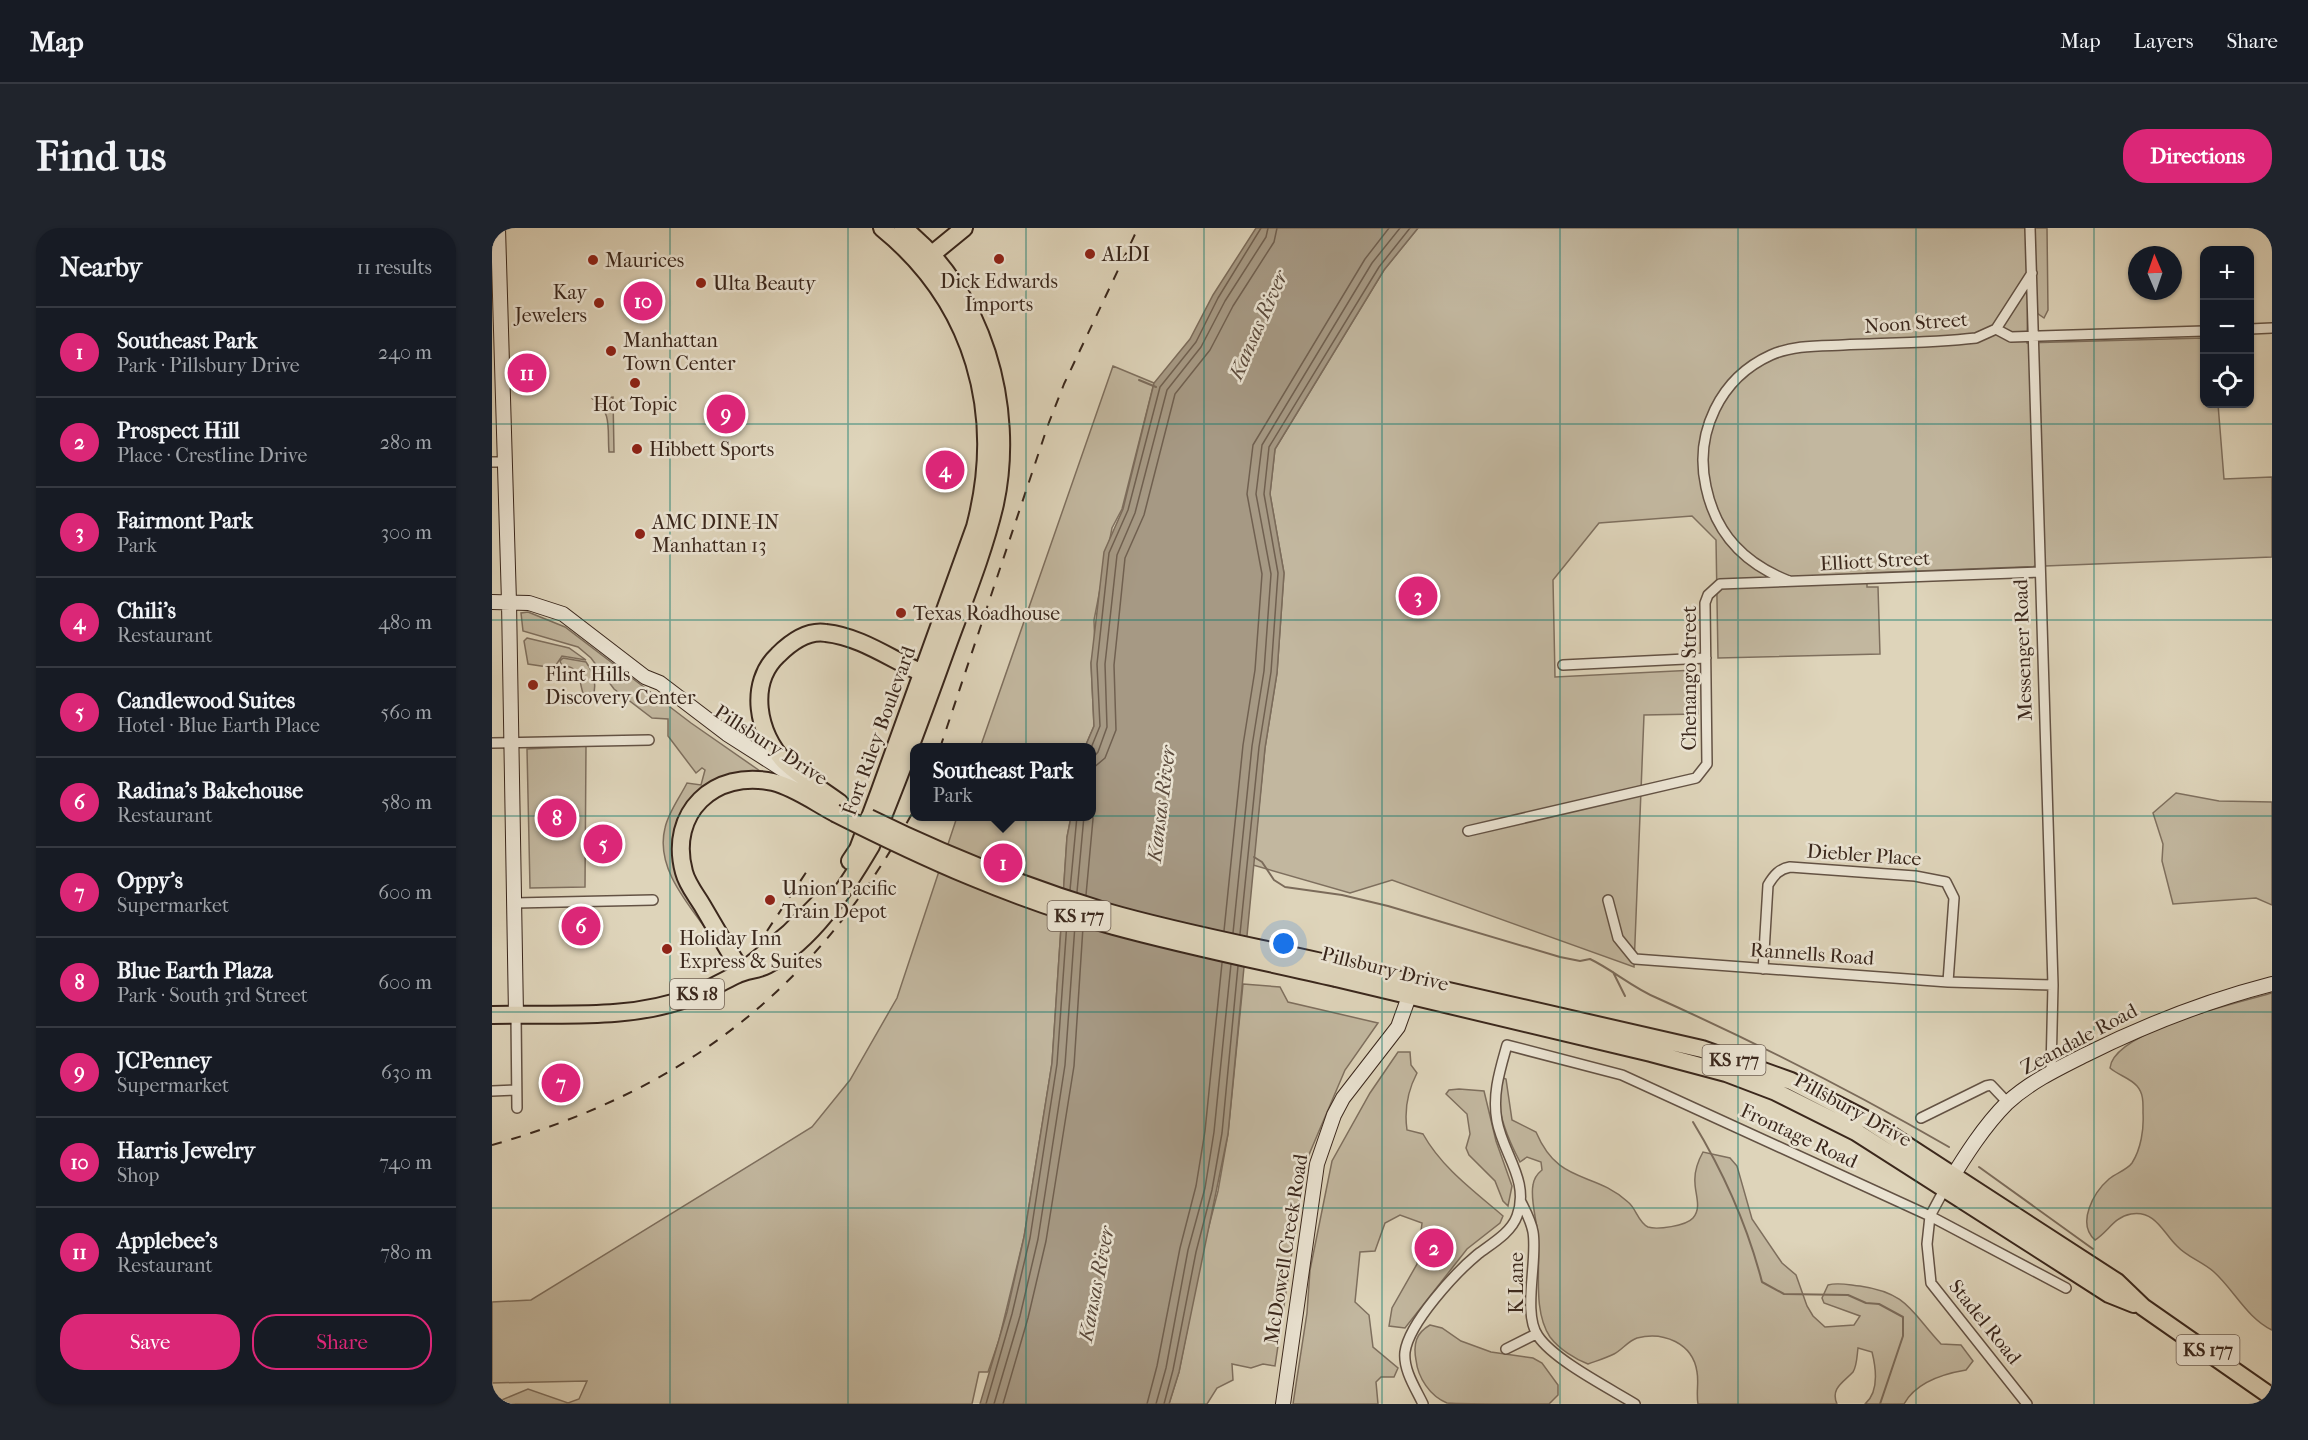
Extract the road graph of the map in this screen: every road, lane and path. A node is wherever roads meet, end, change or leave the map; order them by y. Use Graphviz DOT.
graph roads {
  1 [pos="498,228"];
  2 [pos="882,228"];
  3 [pos="2030,228"];
  4 [pos="962,231"];
  5 [pos="912,236"];
  6 [pos="926,260"];
  7 [pos="2032,273"];
  8 [pos="956,288"];
  9 [pos="496,315"];
  10 [pos="2272,328"];
  11 [pos="1996,329"];
  12 [pos="2254,329"];
  13 [pos="2200,331"];
  14 [pos="2033,337"];
  15 [pos="499,462"];
  16 [pos="2038,572"];
  17 [pos="1794,583"];
  18 [pos="1714,587"];
  19 [pos="492,602"];
  20 [pos="509,602"];
  21 [pos="1706,658"];
  22 [pos="1563,665"];
  23 [pos="929,676"];
  24 [pos="649,740"];
  25 [pos="510,742"];
  26 [pos="492,743"];
  27 [pos="837,808"];
  28 [pos="1468,831"];
  29 [pos="653,900"];
  30 [pos="1608,900"];
  31 [pos="515,903"];
  32 [pos="1763,969"];
  33 [pos="741,972"];
  34 [pos="1948,982"];
  35 [pos="2272,984"];
  36 [pos="2053,985"];
  37 [pos="1412,989"];
  38 [pos="492,1015"];
  39 [pos="516,1015"];
  40 [pos="1507,1045"];
  41 [pos="2052,1071"];
  42 [pos="516,1090"];
  43 [pos="492,1091"];
  44 [pos="2008,1103"];
  45 [pos="517,1108"];
  46 [pos="1921,1118"];
  47 [pos="1949,1181"];
  48 [pos="1521,1202"];
  49 [pos="1930,1216"];
  50 [pos="2066,1288"];
  51 [pos="1536,1334"];
  52 [pos="1506,1349"];
  53 [pos="2272,1397"];
  54 [pos="1283,1404"];
  55 [pos="1423,1404"];
  56 [pos="1635,1404"];
  57 [pos="2028,1404"];
  1 -- 9 [label="street"];
  2 -- 5 [label="highway"];
  3 -- 7 [label="street, Messenger Road"];
  4 -- 6 [label="highway"];
  4 -- 8 [label="highway"];
  5 -- 6 [label="highway"];
  6 -- 8 [label="highway, Fort Riley Boulevard"];
  6 -- 23 [label="highway, Fort Riley Boulevard"];
  7 -- 11 [label="street"];
  7 -- 14 [label="street, Messenger Road"];
  8 -- 23 [label="highway, Fort Riley Boulevard"];
  9 -- 15 [label="street"];
  10 -- 12 [label="street"];
  11 -- 14 [label="street, Noon Street"];
  11 -- 17 [label="street, Noon Street"];
  13 -- 14 [label="street, Noon Street"];
  14 -- 16 [label="street, Messenger Road"];
  15 -- 20 [label="street"];
  16 -- 17 [label="street, Elliott Street"];
  16 -- 36 [label="street, Messenger Road"];
  17 -- 18 [label="street, Elliott Street"];
  18 -- 21 [label="street, Chenango Street"];
  19 -- 20 [label="street, Pillsbury Drive"];
  20 -- 25 [label="street"];
  20 -- 27 [label="street, Pillsbury Drive"];
  21 -- 22 [label="street"];
  21 -- 28 [label="street, Chenango Street"];
  23 -- 27 [label="highway, KS 177"];
  23 -- 33 [label="highway, Fort Riley Boulevard"];
  24 -- 25 [label="street"];
  25 -- 26 [label="street"];
  25 -- 31 [label="street"];
  27 -- 33 [label="highway, KS 177"];
  27 -- 37 [label="highway, Pillsbury Drive / KS 177, bridge"];
  29 -- 31 [label="street"];
  30 -- 32 [label="street, Rannells Road"];
  31 -- 39 [label="street"];
  32 -- 34 [label="street, Rannells Road"];
  32 -- 34 [label="street, Diebler Place"];
  33 -- 39 [label="highway, Fort Riley Boulevard / KS 18"];
  34 -- 36 [label="street, Rannells Road"];
  35 -- 41 [label="street, Zeandale Road"];
  36 -- 41 [label="street, Messenger Road"];
  37 -- 47 [label="highway, Pillsbury Drive / KS 177"];
  37 -- 54 [label="street, McDowell Creek Road"];
  38 -- 39 [label="highway, Fort Riley Boulevard / KS 18"];
  39 -- 42 [label="street"];
  40 -- 48 [label="street, K Lane"];
  40 -- 49 [label="street, Frontage Road"];
  41 -- 44 [label="street, Zeandale Road"];
  42 -- 43 [label="street"];
  42 -- 45 [label="street"];
  44 -- 46 [label="street"];
  44 -- 47 [label="street, Zeandale Road"];
  47 -- 49 [label="street, Stadel Road"];
  47 -- 53 [label="highway, Pillsbury Drive / KS 177"];
  48 -- 51 [label="street, K Lane"];
  48 -- 55 [label="street"];
  49 -- 50 [label="street, Frontage Road"];
  49 -- 57 [label="street, Stadel Road"];
  51 -- 52 [label="street, K Lane"];
  51 -- 56 [label="street"];
}
